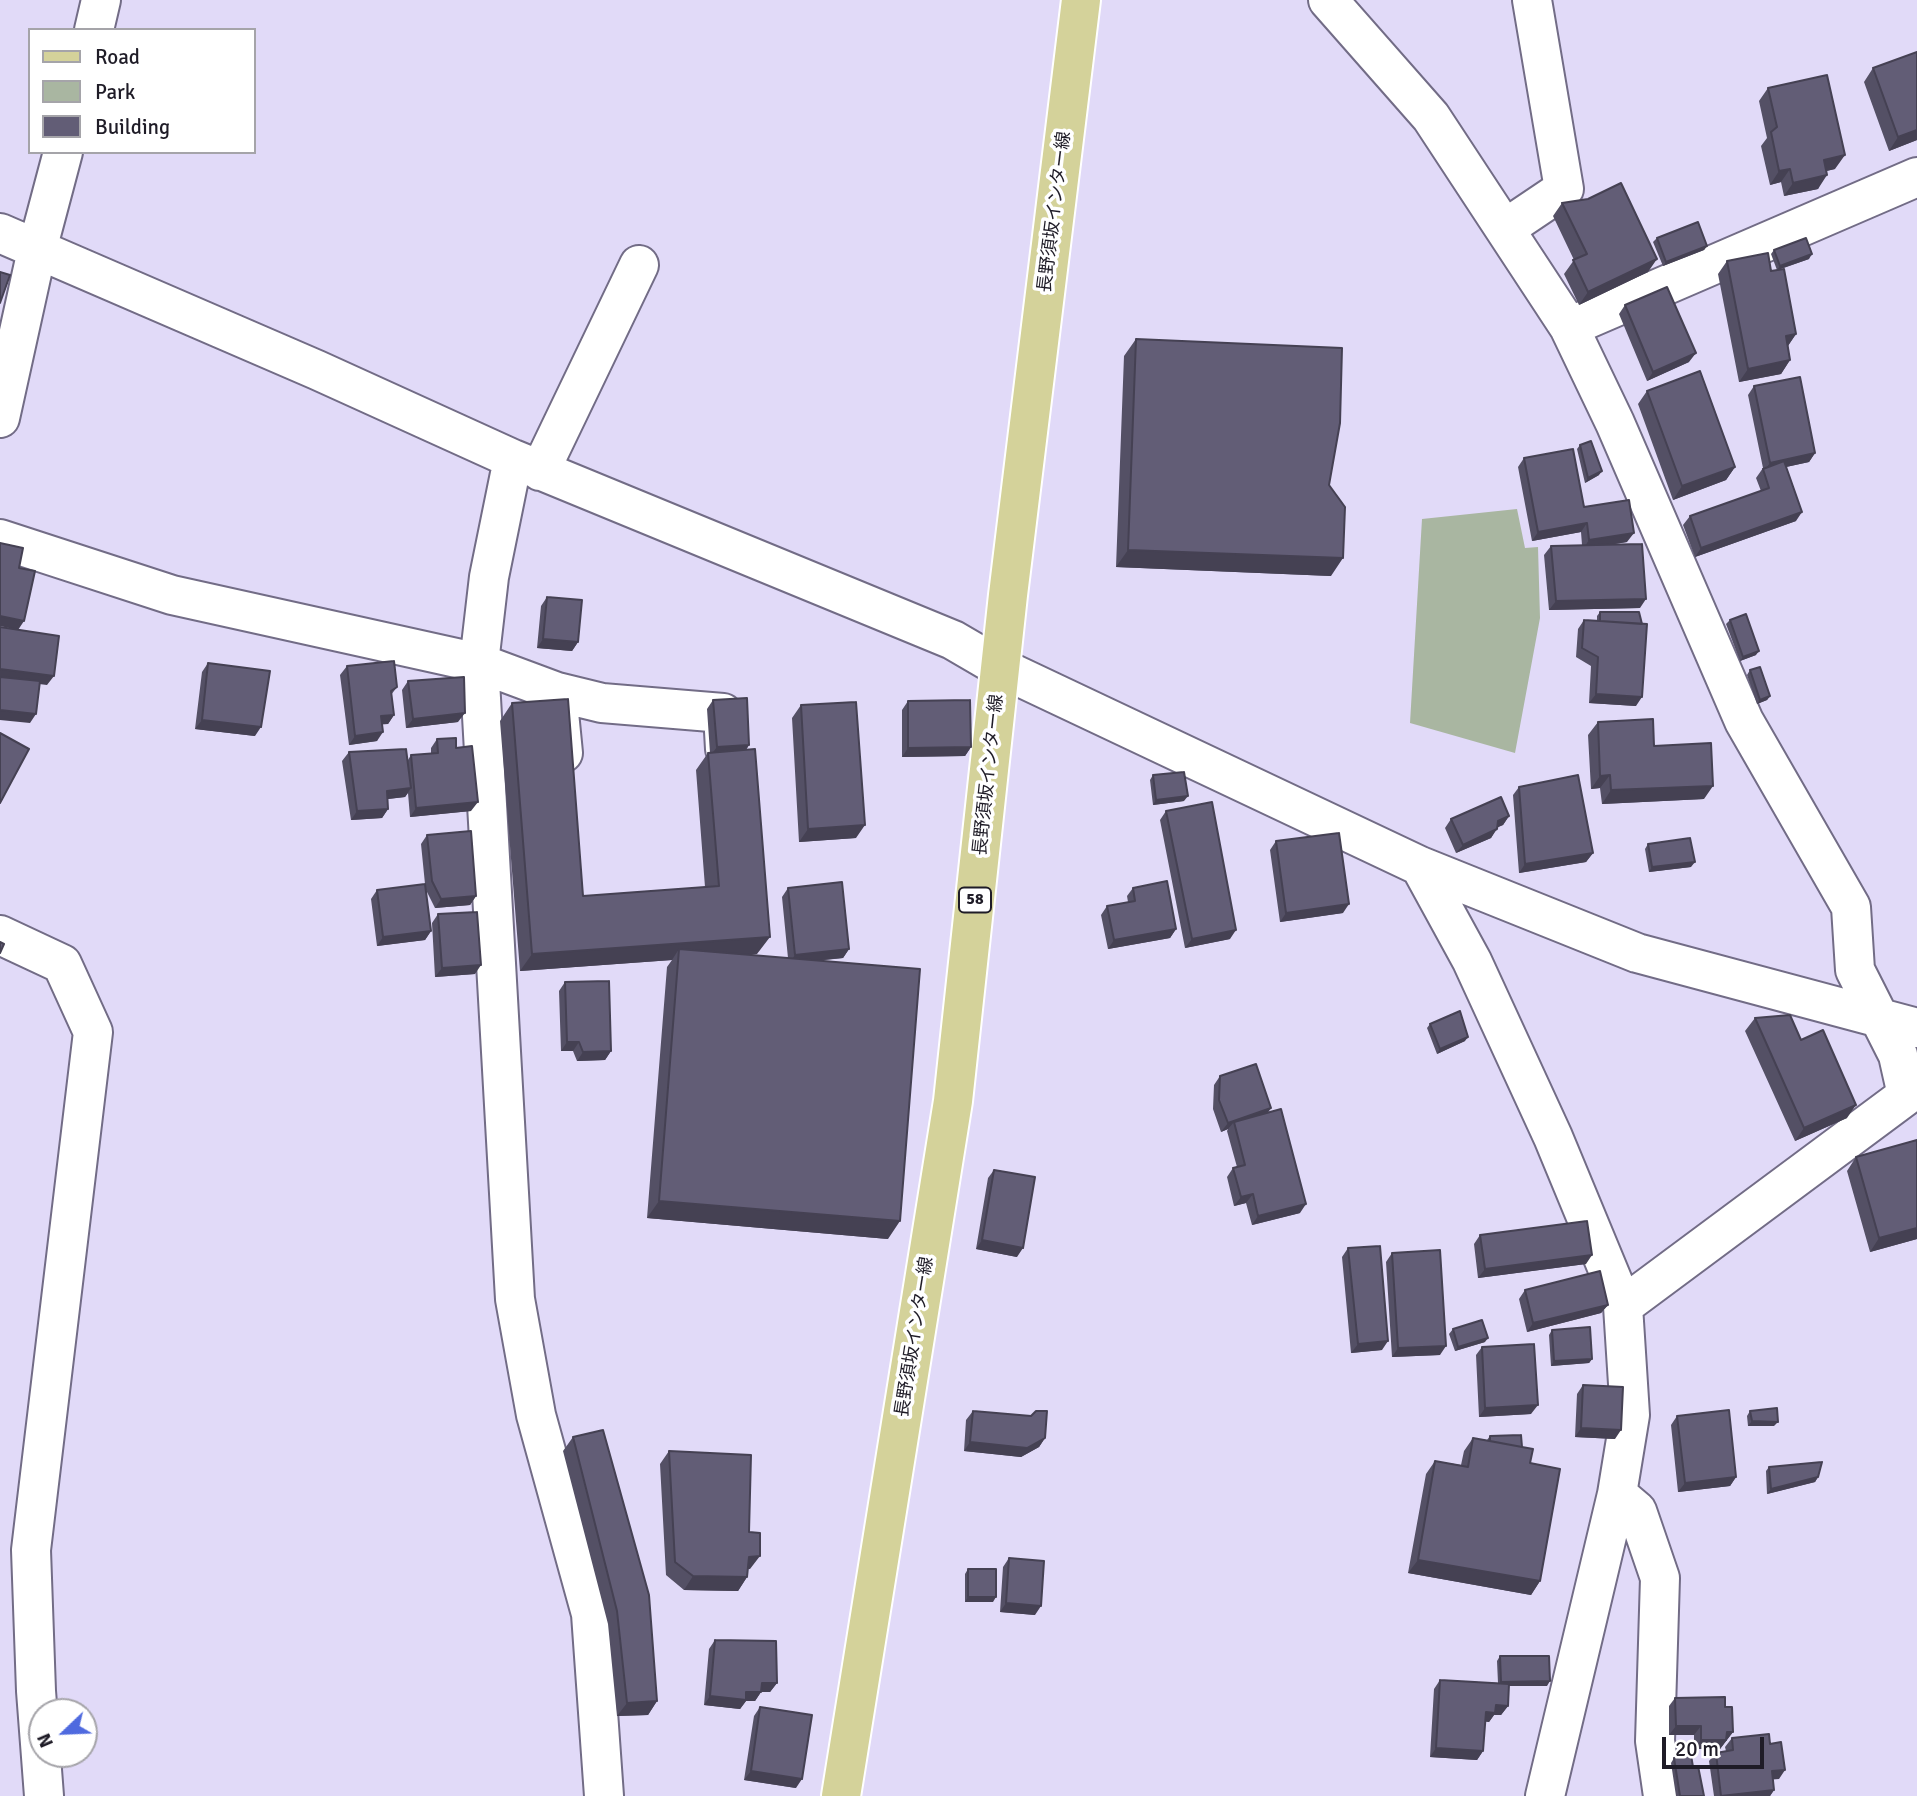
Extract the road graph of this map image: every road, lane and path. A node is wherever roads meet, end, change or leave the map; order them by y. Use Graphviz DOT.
graph roads {
  1 [pos="101,0"];
  2 [pos="1081,0"];
  3 [pos="1328,0"];
  4 [pos="1532,0"];
  5 [pos="94,28"];
  6 [pos="62,154"];
  7 [pos="1917,177"];
  8 [pos="1506,228"];
  9 [pos="0,233"];
  10 [pos="37,250"];
  11 [pos="639,265"];
  12 [pos="1569,327"];
  13 [pos="0,418"];
  14 [pos="526,465"];
  15 [pos="0,539"];
  16 [pos="479,663"];
  17 [pos="1001,668"];
  18 [pos="557,692"];
  19 [pos="727,782"];
  20 [pos="566,788"];
  21 [pos="1420,866"];
  22 [pos="0,935"];
  23 [pos="1877,1019"];
  24 [pos="1917,1028"];
  25 [pos="1623,1306"];
  26 [pos="1617,1494"];
  27 [pos="44,1796"];
  28 [pos="604,1796"];
  29 [pos="841,1796"];
  30 [pos="1545,1796"];
  31 [pos="1663,1796"];
  1 -- 5 [label="street"];
  2 -- 17 [label="main road, 長野須坂インター線 / 58"];
  3 -- 8 [label="street"];
  4 -- 8 [label="street"];
  6 -- 10 [label="street"];
  7 -- 12 [label="street"];
  8 -- 12 [label="street"];
  9 -- 10 [label="street"];
  10 -- 13 [label="street"];
  10 -- 14 [label="street"];
  11 -- 14 [label="street"];
  12 -- 23 [label="street"];
  14 -- 16 [label="street"];
  14 -- 17 [label="street"];
  15 -- 16 [label="street"];
  16 -- 18 [label="street"];
  16 -- 28 [label="street"];
  17 -- 21 [label="street"];
  17 -- 29 [label="main road, 長野須坂インター線 / 58"];
  18 -- 19 [label="street"];
  18 -- 20 [label="street"];
  21 -- 23 [label="street"];
  21 -- 25 [label="street"];
  22 -- 27 [label="street"];
  23 -- 24 [label="street"];
  23 -- 25 [label="street"];
  25 -- 26 [label="street"];
  26 -- 30 [label="street"];
  26 -- 31 [label="street"];
}
